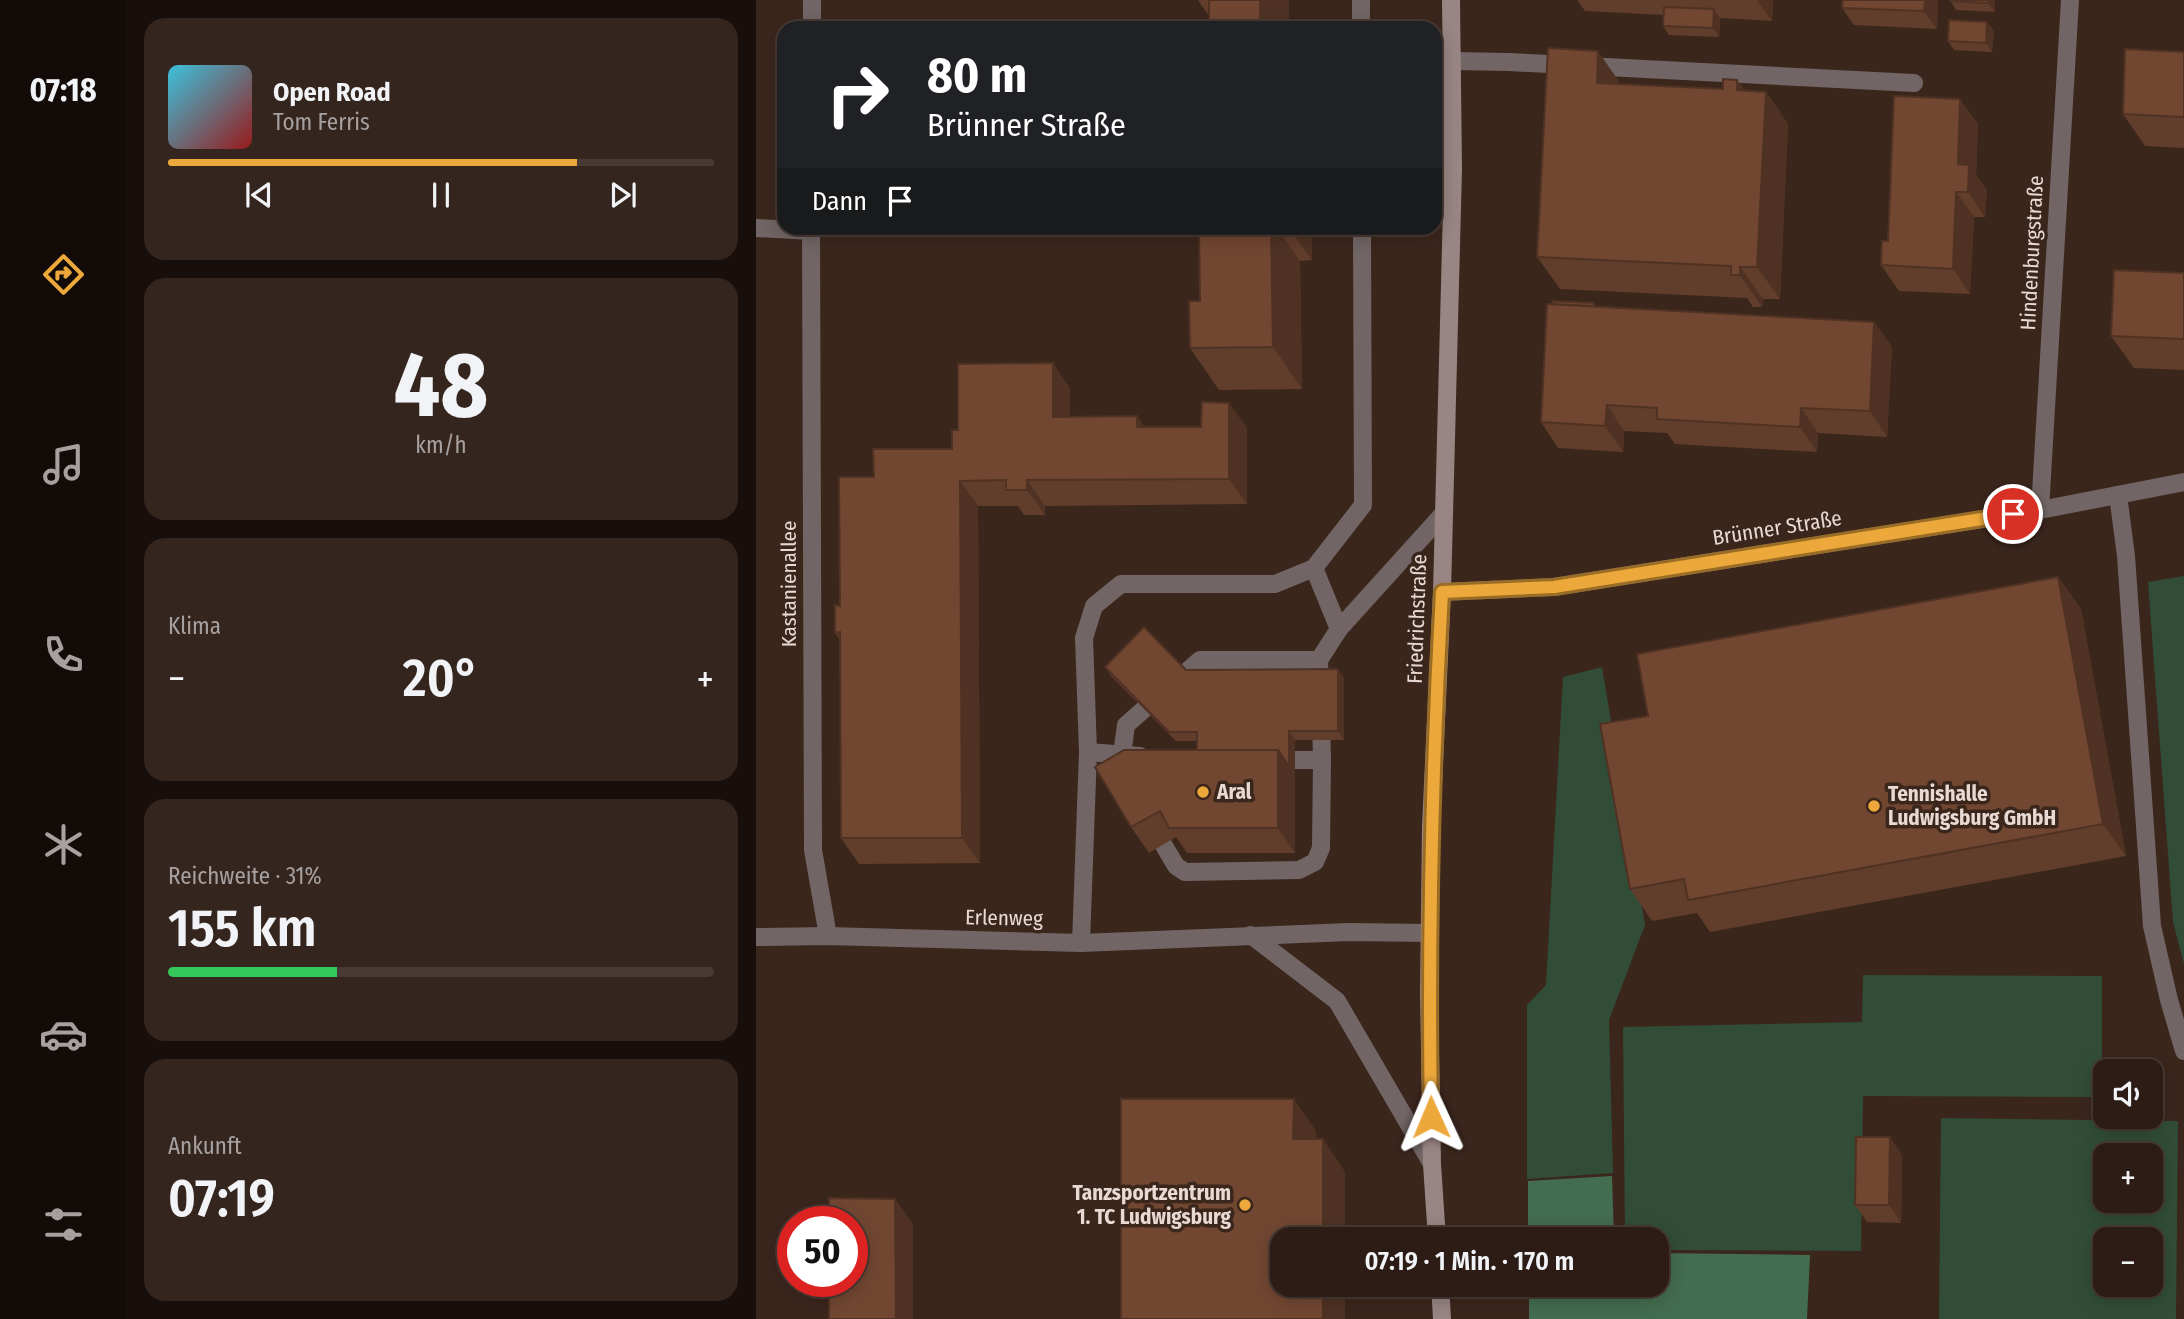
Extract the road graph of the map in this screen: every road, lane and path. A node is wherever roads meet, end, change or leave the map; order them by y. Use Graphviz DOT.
graph roads {
  1 [pos="812,0"];
  2 [pos="1361,0"];
  3 [pos="1451,0"];
  4 [pos="2070,0"];
  5 [pos="812,21"];
  6 [pos="1361,21"];
  7 [pos="1452,61"];
  8 [pos="1914,83"];
  9 [pos="756,228"];
  10 [pos="777,228"];
  11 [pos="811,235"];
  12 [pos="1362,235"];
  13 [pos="2184,482"];
  14 [pos="2118,495"];
  15 [pos="2040,510"];
  16 [pos="1444,513"];
  17 [pos="1314,568"];
  18 [pos="1442,592"];
  19 [pos="1339,629"];
  20 [pos="1319,660"];
  21 [pos="1088,752"];
  22 [pos="1122,755"];
  23 [pos="1159,757"];
  24 [pos="1253,759"];
  25 [pos="1322,760"];
  26 [pos="1127,784"];
  27 [pos="1163,844"];
  28 [pos="1430,933"];
  29 [pos="1251,935"];
  30 [pos="828,936"];
  31 [pos="756,937"];
  32 [pos="1081,943"];
  33 [pos="2184,1051"];
  34 [pos="1432,1164"];
  35 [pos="1436,1227"];
  36 [pos="1441,1297"];
  37 [pos="1442,1319"];
  1 -- 5 [label="street"];
  2 -- 6 [label="street"];
  3 -- 7 [label="main road, Friedrichstraße"];
  4 -- 15 [label="street, Hindenburgstraße"];
  7 -- 8 [label="street"];
  7 -- 16 [label="main road, Friedrichstraße"];
  9 -- 10 [label="street, Kastanienallee"];
  11 -- 30 [label="street, Kastanienallee"];
  12 -- 17 [label="street"];
  13 -- 14 [label="street, Brünner Straße"];
  14 -- 15 [label="street, Brünner Straße"];
  14 -- 33 [label="street"];
  15 -- 18 [label="street, Brünner Straße"];
  16 -- 18 [label="main road, Friedrichstraße"];
  16 -- 19 [label="street"];
  17 -- 19 [label="street"];
  17 -- 21 [label="street"];
  18 -- 28 [label="main road, Friedrichstraße"];
  19 -- 20 [label="street"];
  20 -- 22 [label="street"];
  20 -- 25 [label="street"];
  21 -- 22 [label="street"];
  21 -- 32 [label="street"];
  22 -- 23 [label="street"];
  22 -- 26 [label="street"];
  24 -- 25 [label="street"];
  25 -- 27 [label="street"];
  28 -- 29 [label="street, Erlenweg"];
  28 -- 34 [label="main road, Friedrichstraße"];
  29 -- 32 [label="street, Erlenweg"];
  29 -- 34 [label="street"];
  30 -- 31 [label="street, Erlenweg"];
  30 -- 32 [label="street, Erlenweg"];
  34 -- 35 [label="main road, Friedrichstraße"];
  36 -- 37 [label="main road"];
}
